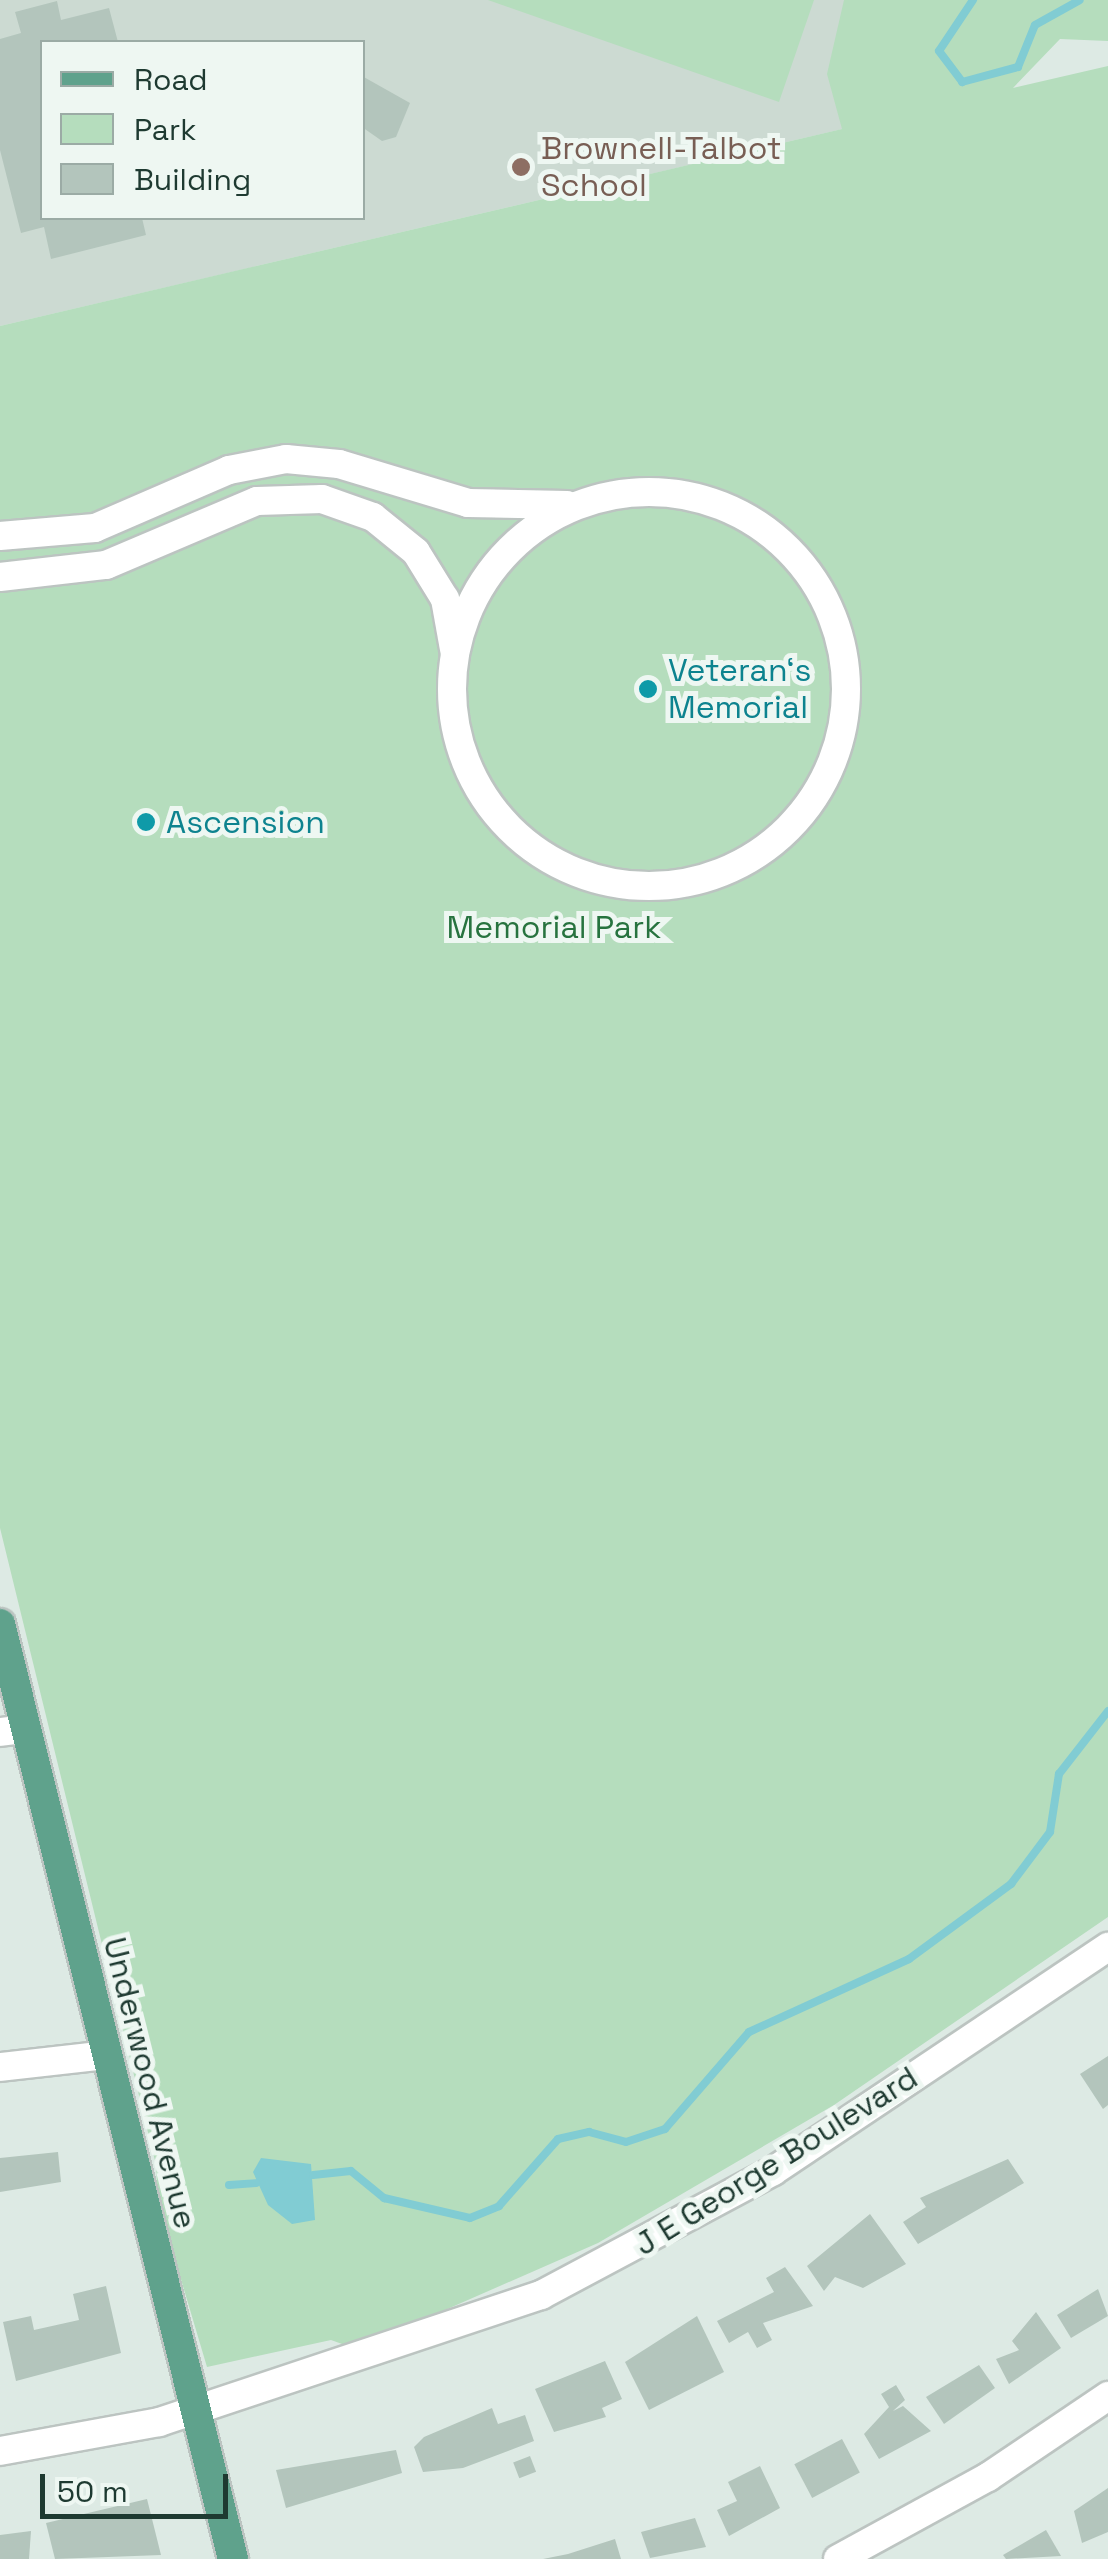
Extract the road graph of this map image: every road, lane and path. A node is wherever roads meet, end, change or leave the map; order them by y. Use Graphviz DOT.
graph roads {
  1 [pos="579,504"];
  2 [pos="0,536"];
  3 [pos="0,576"];
  4 [pos="454,656"];
  5 [pos="0,1624"];
  6 [pos="13,1730"];
  7 [pos="1108,1947"];
  8 [pos="106,2055"];
  9 [pos="0,2067"];
  10 [pos="1108,2396"];
  11 [pos="195,2407"];
  12 [pos="0,2451"];
  13 [pos="234,2559"];
  14 [pos="838,2559"];
  1 -- 2 [label="street"];
  1 -- 4 [label="street"];
  1 -- 4 [label="street"];
  3 -- 4 [label="street"];
  5 -- 6 [label="main road, Underwood Avenue"];
  6 -- 8 [label="main road, Underwood Avenue"];
  7 -- 11 [label="street, J E George Boulevard"];
  8 -- 9 [label="street"];
  8 -- 11 [label="main road, Underwood Avenue"];
  10 -- 14 [label="street"];
  11 -- 12 [label="street, J E George Boulevard"];
  11 -- 13 [label="main road, Underwood Avenue"];
}
